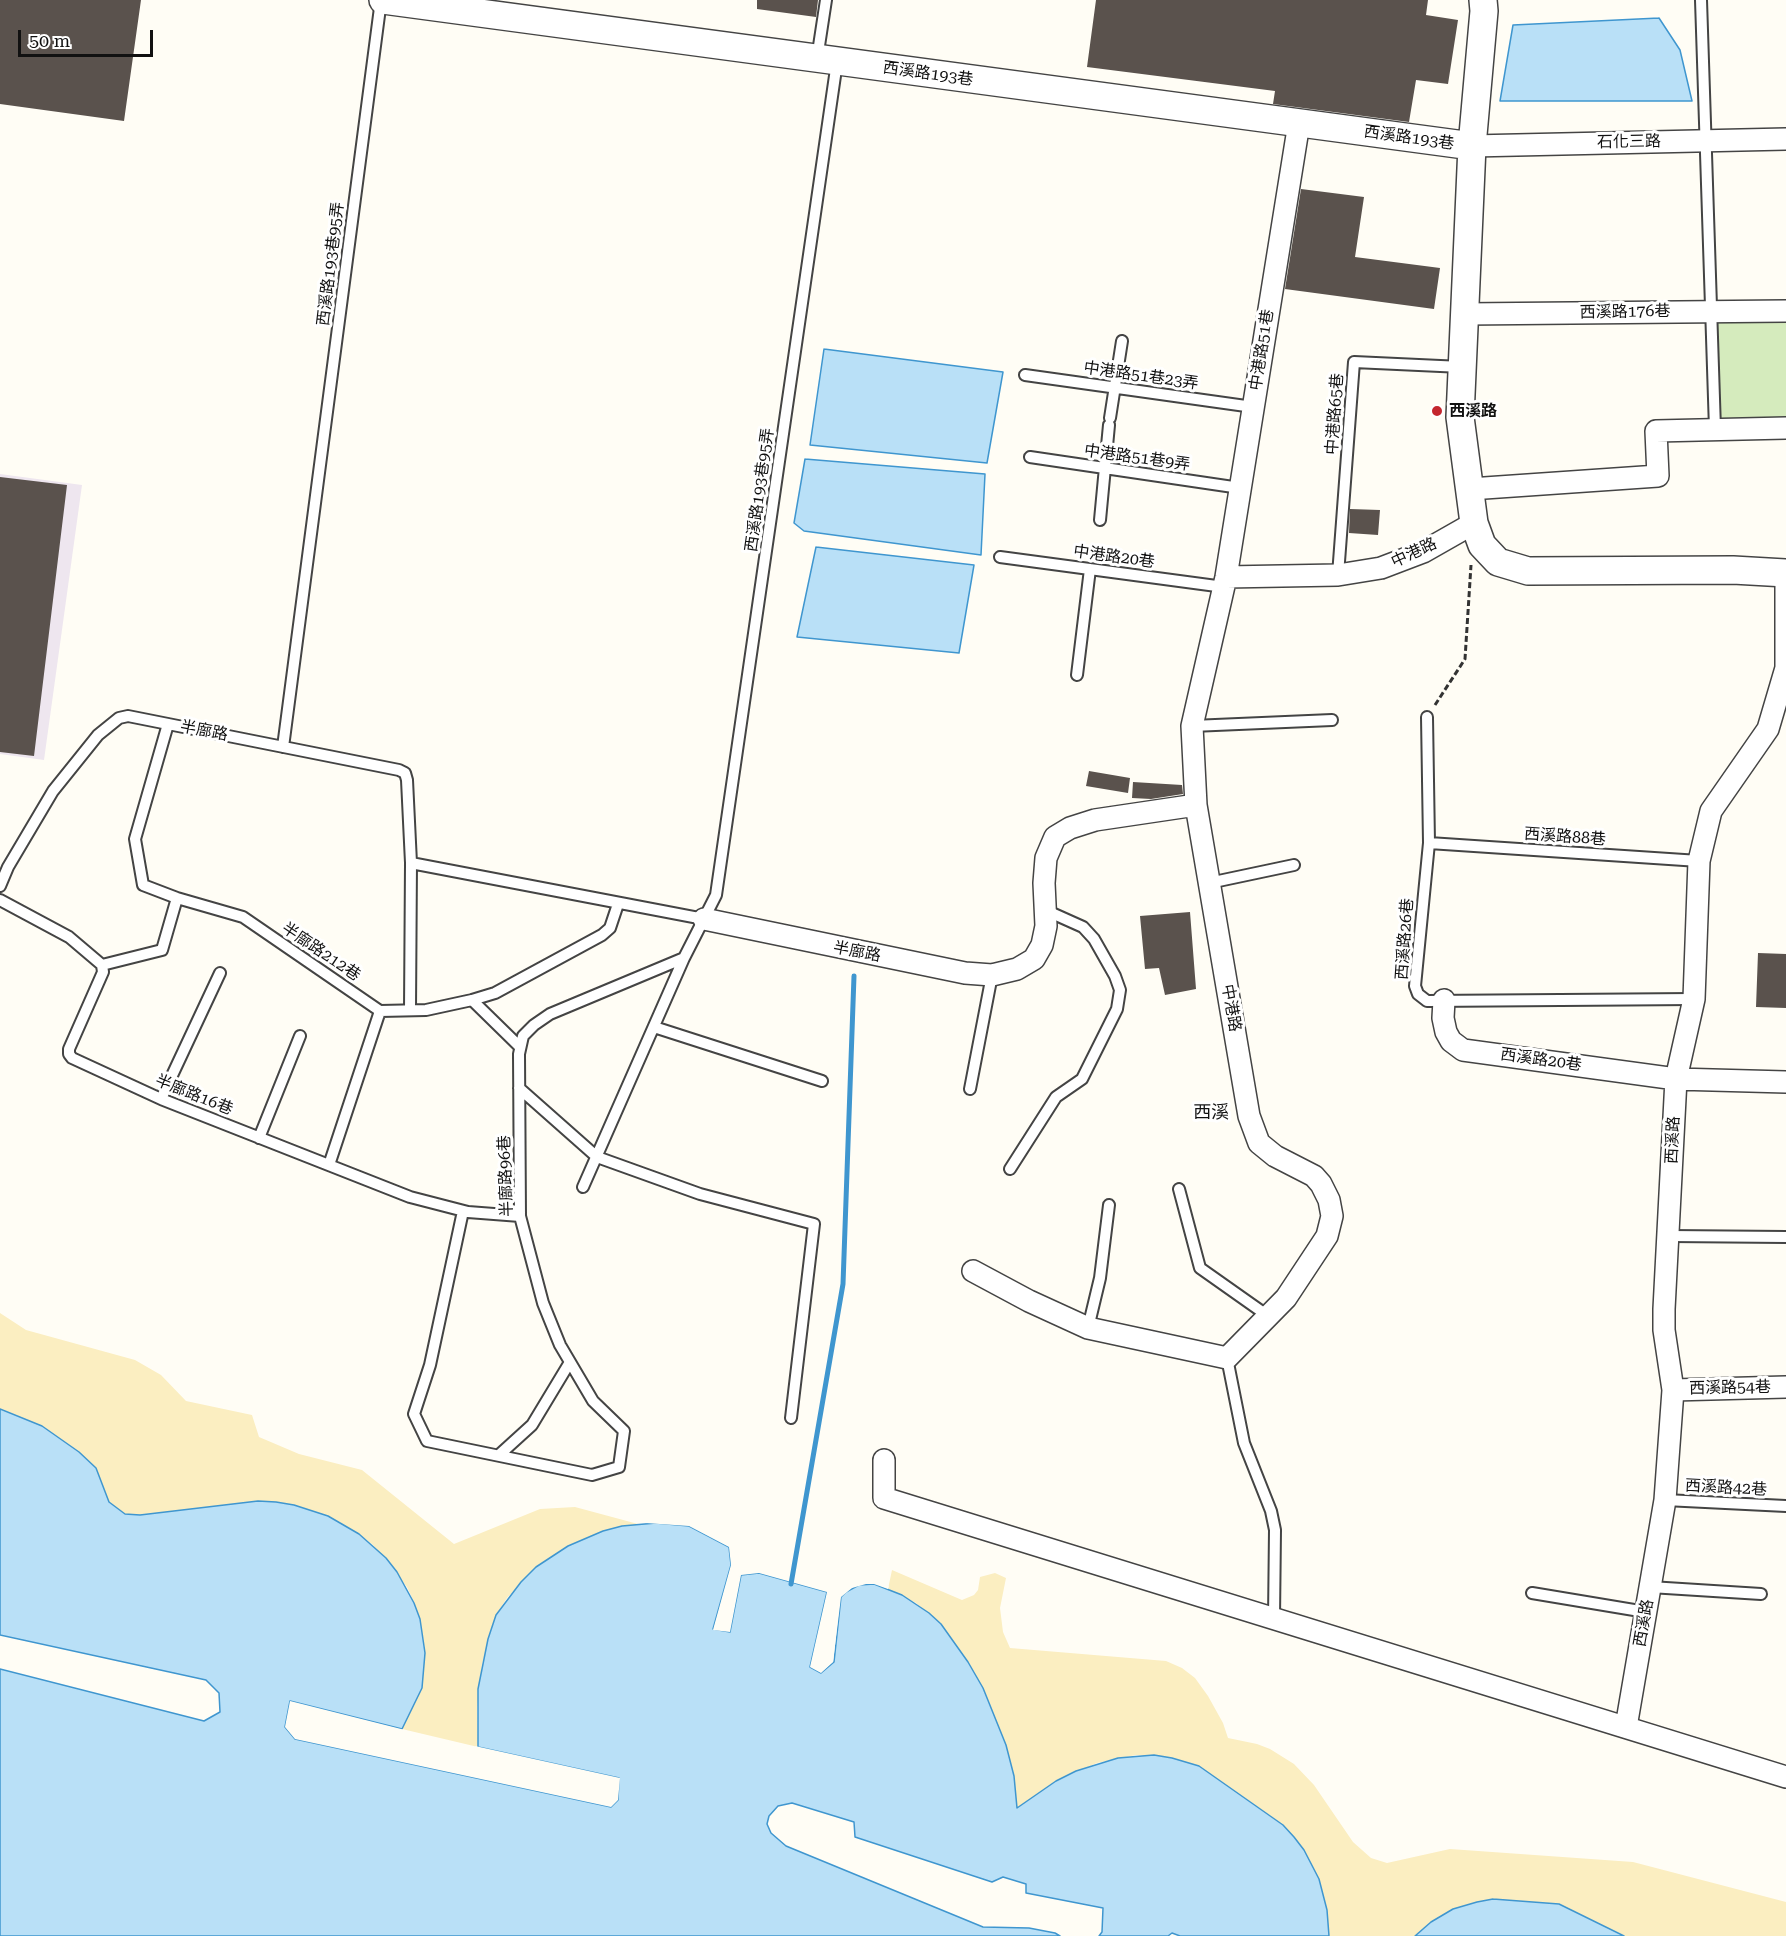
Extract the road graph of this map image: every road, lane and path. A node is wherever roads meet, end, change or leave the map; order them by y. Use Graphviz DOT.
graph roads {
  1 [pos="382,0"];
  2 [pos="825,0"];
  3 [pos="1483,0"];
  4 [pos="1701,0"];
  5 [pos="826,60"];
  6 [pos="1299,123"];
  7 [pos="1786,138"];
  8 [pos="1706,141"];
  9 [pos="1472,146"];
  10 [pos="1786,310"];
  11 [pos="1711,311"];
  12 [pos="1465,314"];
  13 [pos="1122,340"];
  14 [pos="1462,367"];
  15 [pos="1025,375"];
  16 [pos="1115,387"];
  17 [pos="1253,407"];
  18 [pos="1786,428"];
  19 [pos="1715,429"];
  20 [pos="1030,457"];
  21 [pos="1105,468"];
  22 [pos="1240,488"];
  23 [pos="1470,489"];
  24 [pos="1100,520"];
  25 [pos="1474,523"];
  26 [pos="1000,557"];
  27 [pos="1472,557"];
  28 [pos="1090,569"];
  29 [pos="1786,573"];
  30 [pos="1338,575"];
  31 [pos="1225,582"];
  32 [pos="1077,675"];
  33 [pos="1427,717"];
  34 [pos="1332,720"];
  35 [pos="168,724"];
  36 [pos="1192,726"];
  37 [pos="283,747"];
  38 [pos="1196,805"];
  39 [pos="1429,843"];
  40 [pos="1699,861"];
  41 [pos="411,863"];
  42 [pos="1294,865"];
  43 [pos="1209,883"];
  44 [pos="0,886"];
  45 [pos="177,898"];
  46 [pos="0,900"];
  47 [pos="618,904"];
  48 [pos="1046,910"];
  49 [pos="704,919"];
  50 [pos="684,958"];
  51 [pos="102,965"];
  52 [pos="220,973"];
  53 [pos="992,975"];
  54 [pos="1694,999"];
  55 [pos="472,1000"];
  56 [pos="1444,1000"];
  57 [pos="410,1009"];
  58 [pos="380,1011"];
  59 [pos="654,1027"];
  60 [pos="300,1036"];
  61 [pos="520,1047"];
  62 [pos="1676,1079"];
  63 [pos="822,1081"];
  64 [pos="1786,1082"];
  65 [pos="519,1088"];
  66 [pos="970,1089"];
  67 [pos="161,1099"];
  68 [pos="259,1138"];
  69 [pos="597,1157"];
  70 [pos="329,1165"];
  71 [pos="1010,1169"];
  72 [pos="583,1187"];
  73 [pos="1179,1190"];
  74 [pos="1109,1206"];
  75 [pos="463,1211"];
  76 [pos="520,1216"];
  77 [pos="1669,1236"];
  78 [pos="1786,1238"];
  79 [pos="973,1272"];
  80 [pos="1268,1316"];
  81 [pos="1088,1328"];
  82 [pos="1227,1358"];
  83 [pos="570,1362"];
  84 [pos="1786,1387"];
  85 [pos="1673,1390"];
  86 [pos="791,1418"];
  87 [pos="499,1455"];
  88 [pos="884,1460"];
  89 [pos="1665,1500"];
  90 [pos="1786,1506"];
  91 [pos="1650,1587"];
  92 [pos="1532,1593"];
  93 [pos="1761,1594"];
  94 [pos="1646,1612"];
  95 [pos="1274,1618"];
  96 [pos="1626,1727"];
  97 [pos="1786,1777"];
  1 -- 5 [label="street, 西溪路193巷"];
  1 -- 37 [label="lane, 西溪路193巷95弄"];
  2 -- 5 [label="lane, 西溪路193巷95弄"];
  3 -- 9 [label="street, 西溪路"];
  4 -- 8 [label="lane"];
  5 -- 6 [label="street, 西溪路193巷"];
  5 -- 49 [label="lane, 西溪路193巷95弄"];
  6 -- 9 [label="street, 西溪路193巷"];
  6 -- 17 [label="street, 中港路51巷"];
  7 -- 8 [label="street, 石化三路"];
  8 -- 9 [label="street, 石化三路"];
  8 -- 11 [label="lane"];
  9 -- 12 [label="street, 西溪路"];
  10 -- 11 [label="street, 西溪路176巷"];
  11 -- 12 [label="street, 西溪路176巷"];
  11 -- 19 [label="lane"];
  12 -- 14 [label="street, 西溪路"];
  13 -- 16 [label="lane"];
  14 -- 23 [label="street, 西溪路"];
  14 -- 30 [label="lane, 中港路65巷"];
  15 -- 16 [label="lane, 中港路51巷23弄"];
  16 -- 17 [label="lane, 中港路51巷23弄"];
  16 -- 21 [label="lane"];
  17 -- 22 [label="street, 中港路51巷"];
  18 -- 19 [label="street"];
  19 -- 23 [label="street"];
  20 -- 21 [label="lane, 中港路51巷9弄"];
  21 -- 22 [label="lane, 中港路51巷9弄"];
  21 -- 24 [label="lane"];
  22 -- 31 [label="street, 中港路51巷"];
  23 -- 25 [label="street, 西溪路"];
  25 -- 29 [label="street, 西溪路"];
  25 -- 30 [label="street, 中港路"];
  26 -- 28 [label="lane, 中港路20巷"];
  27 -- 33 [label="path"];
  28 -- 31 [label="lane, 中港路20巷"];
  28 -- 32 [label="lane"];
  29 -- 40 [label="street, 西溪路"];
  30 -- 31 [label="street, 中港路"];
  31 -- 36 [label="street, 中港路"];
  33 -- 39 [label="lane, 西溪路26巷"];
  34 -- 36 [label="lane"];
  35 -- 37 [label="lane, 半廍路"];
  35 -- 44 [label="lane, 半廍路"];
  35 -- 45 [label="lane, 半廍路212巷"];
  36 -- 38 [label="street, 中港路"];
  37 -- 41 [label="lane, 半廍路"];
  38 -- 43 [label="street, 中港路"];
  38 -- 48 [label="street, 半廍路"];
  39 -- 40 [label="lane, 西溪路88巷"];
  39 -- 56 [label="lane, 西溪路26巷"];
  40 -- 54 [label="street, 西溪路"];
  41 -- 47 [label="lane, 半廍路"];
  41 -- 57 [label="lane, 半廍路"];
  42 -- 43 [label="lane"];
  43 -- 80 [label="street, 中港路"];
  45 -- 51 [label="lane"];
  45 -- 58 [label="lane, 半廍路212巷"];
  46 -- 51 [label="lane"];
  47 -- 49 [label="lane, 半廍路"];
  47 -- 55 [label="lane"];
  48 -- 53 [label="street, 半廍路"];
  48 -- 71 [label="lane"];
  49 -- 50 [label="lane"];
  49 -- 53 [label="street, 半廍路"];
  50 -- 59 [label="lane"];
  50 -- 61 [label="lane"];
  51 -- 67 [label="lane, 半廍路16巷"];
  52 -- 67 [label="lane"];
  53 -- 66 [label="lane"];
  54 -- 56 [label="lane, 西溪路26巷"];
  54 -- 62 [label="street, 西溪路"];
  55 -- 57 [label="lane"];
  55 -- 61 [label="lane"];
  56 -- 62 [label="street, 西溪路20巷"];
  57 -- 58 [label="lane"];
  58 -- 70 [label="lane"];
  59 -- 63 [label="lane"];
  59 -- 69 [label="lane"];
  60 -- 68 [label="lane"];
  61 -- 65 [label="lane, 半廍路96巷"];
  62 -- 64 [label="street, 西溪路20巷"];
  62 -- 77 [label="street, 西溪路"];
  65 -- 69 [label="lane"];
  65 -- 76 [label="lane, 半廍路96巷"];
  67 -- 68 [label="lane, 半廍路16巷"];
  68 -- 70 [label="lane, 半廍路16巷"];
  69 -- 72 [label="lane"];
  69 -- 86 [label="lane"];
  70 -- 75 [label="lane, 半廍路16巷"];
  73 -- 80 [label="lane"];
  74 -- 81 [label="lane"];
  75 -- 76 [label="lane, 半廍路16巷"];
  75 -- 87 [label="lane"];
  76 -- 83 [label="lane, 半廍路96巷"];
  77 -- 78 [label="lane"];
  77 -- 85 [label="street, 西溪路"];
  79 -- 81 [label="street"];
  80 -- 82 [label="street, 中港路"];
  81 -- 82 [label="street"];
  82 -- 95 [label="lane"];
  83 -- 87 [label="lane"];
  83 -- 87 [label="lane, 半廍路96巷"];
  84 -- 85 [label="street, 西溪路54巷"];
  85 -- 89 [label="street, 西溪路"];
  88 -- 95 [label="street"];
  89 -- 90 [label="lane, 西溪路42巷"];
  89 -- 91 [label="street, 西溪路"];
  91 -- 93 [label="lane"];
  91 -- 94 [label="street, 西溪路"];
  92 -- 94 [label="lane"];
  94 -- 96 [label="street, 西溪路"];
  95 -- 96 [label="street"];
  96 -- 97 [label="street"];
}
